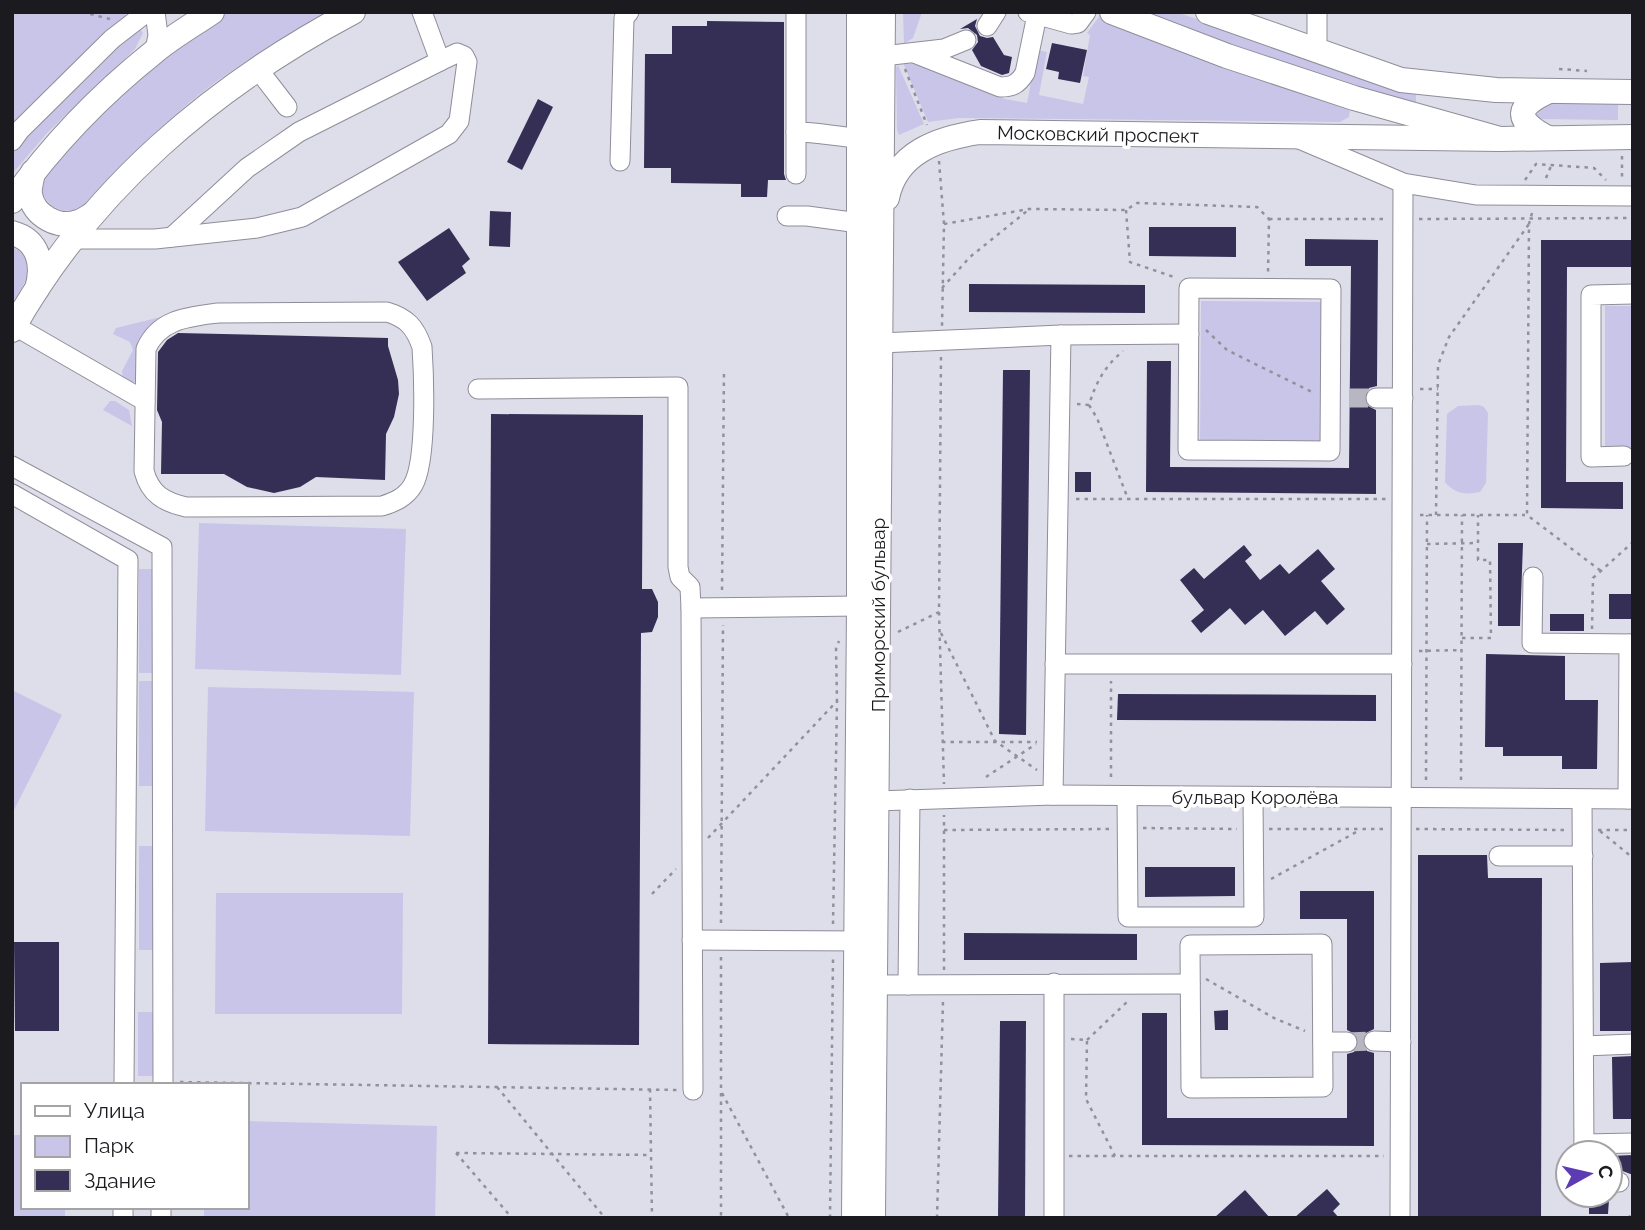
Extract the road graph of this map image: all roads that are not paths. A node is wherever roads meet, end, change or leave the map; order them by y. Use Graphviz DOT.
graph roads {
  1 [pos="147,12"];
  2 [pos="155,12"];
  3 [pos="212,12"];
  4 [pos="353,12"];
  5 [pos="422,12"];
  6 [pos="629,12"];
  7 [pos="796,12"];
  8 [pos="859,12"];
  9 [pos="883,12"];
  10 [pos="1087,12"];
  11 [pos="1112,12"];
  12 [pos="1208,12"];
  13 [pos="1317,12"];
  14 [pos="1033,13"];
  15 [pos="966,40"];
  16 [pos="155,51"];
  17 [pos="1317,51"];
  18 [pos="914,52"];
  19 [pos="883,56"];
  20 [pos="440,61"];
  21 [pos="257,68"];
  22 [pos="1401,80"];
  23 [pos="1549,91"];
  24 [pos="1633,92"];
  25 [pos="287,107"];
  26 [pos="1408,111"];
  27 [pos="796,132"];
  28 [pos="1293,136"];
  29 [pos="1368,136"];
  30 [pos="859,138"];
  31 [pos="1548,138"];
  32 [pos="1500,139"];
  33 [pos="12,141"];
  34 [pos="1627,143"];
  35 [pos="620,161"];
  36 [pos="1366,169"];
  37 [pos="33,171"];
  38 [pos="796,174"];
  39 [pos="1403,183"];
  40 [pos="1628,196"];
  41 [pos="12,201"];
  42 [pos="93,214"];
  43 [pos="787,216"];
  44 [pos="870,225"];
  45 [pos="12,233"];
  46 [pos="172,237"];
  47 [pos="73,239"];
  48 [pos="37,289"];
  49 [pos="1633,294"];
  50 [pos="13,328"];
  51 [pos="1189,331"];
  52 [pos="1061,335"];
  53 [pos="880,343"];
  54 [pos="478,389"];
  55 [pos="1408,393"];
  56 [pos="1376,398"];
  57 [pos="145,401"];
  58 [pos="1624,456"];
  59 [pos="12,466"];
  60 [pos="12,494"];
  61 [pos="1532,577"];
  62 [pos="859,606"];
  63 [pos="691,608"];
  64 [pos="1631,643"];
  65 [pos="1408,658"];
  66 [pos="1055,664"];
  67 [pos="1054,795"];
  68 [pos="1127,796"];
  69 [pos="1253,797"];
  70 [pos="1402,798"];
  71 [pos="910,799"];
  72 [pos="1582,799"];
  73 [pos="1630,799"];
  74 [pos="876,801"];
  75 [pos="1499,856"];
  76 [pos="1583,856"];
  77 [pos="692,940"];
  78 [pos="855,941"];
  79 [pos="1190,979"];
  80 [pos="1054,984"];
  81 [pos="875,985"];
  82 [pos="908,985"];
  83 [pos="1322,1038"];
  84 [pos="1374,1041"];
  85 [pos="1347,1042"];
  86 [pos="1401,1042"];
  87 [pos="1633,1044"];
  88 [pos="1584,1046"];
  89 [pos="124,1083"];
  90 [pos="163,1083"];
  91 [pos="693,1090"];
  92 [pos="1584,1139"];
  93 [pos="854,1218"];
  94 [pos="873,1218"];
  95 [pos="1054,1218"];
  96 [pos="1400,1218"];
  1 -- 33 [label="street"];
  2 -- 16 [label="street"];
  3 -- 16 [label="main road"];
  4 -- 21 [label="main road"];
  5 -- 20 [label="street"];
  6 -- 35 [label="street"];
  7 -- 27 [label="street"];
  8 -- 30 [label="main road"];
  9 -- 19 [label="main road, Приморский бульвар"];
  10 -- 14 [label="street"];
  11 -- 26 [label="main road, Московский проспект"];
  12 -- 17 [label="main road"];
  13 -- 17 [label="street"];
  14 -- 18 [label="street"];
  15 -- 18 [label="street"];
  16 -- 37 [label="main road"];
  17 -- 22 [label="main road"];
  18 -- 19 [label="street"];
  19 -- 44 [label="main road, Приморский бульвар"];
  20 -- 46 [label="street"];
  20 -- 46 [label="street"];
  21 -- 25 [label="street"];
  21 -- 42 [label="main road"];
  22 -- 23 [label="main road"];
  22 -- 26 [label="main road"];
  23 -- 24 [label="main road"];
  23 -- 31 [label="main road"];
  26 -- 32 [label="main road, Московский проспект"];
  27 -- 30 [label="street"];
  27 -- 38 [label="street"];
  28 -- 29 [label="main road, Московский проспект"];
  28 -- 36 [label="street"];
  28 -- 44 [label="main road, Московский проспект"];
  29 -- 32 [label="main road, Московский проспект"];
  29 -- 36 [label="street"];
  30 -- 44 [label="main road"];
  31 -- 32 [label="main road, Московский проспект"];
  31 -- 34 [label="main road, Московский проспект"];
  36 -- 39 [label="street"];
  37 -- 41 [label="main road"];
  37 -- 42 [label="main road"];
  39 -- 40 [label="street"];
  39 -- 55 [label="street"];
  42 -- 47 [label="main road"];
  43 -- 44 [label="street"];
  44 -- 53 [label="main road, Приморский бульвар"];
  44 -- 62 [label="main road"];
  45 -- 48 [label="main road"];
  46 -- 47 [label="street"];
  47 -- 48 [label="main road"];
  48 -- 50 [label="main road"];
  49 -- 58 [label="street"];
  50 -- 57 [label="street"];
  51 -- 51 [label="street"];
  51 -- 52 [label="street"];
  52 -- 53 [label="street"];
  52 -- 66 [label="street"];
  53 -- 74 [label="main road, Приморский бульвар"];
  54 -- 63 [label="street"];
  55 -- 56 [label="street"];
  55 -- 65 [label="street"];
  57 -- 57 [label="street"];
  59 -- 90 [label="street"];
  60 -- 89 [label="street"];
  61 -- 64 [label="street"];
  62 -- 63 [label="street"];
  62 -- 78 [label="main road"];
  63 -- 77 [label="street"];
  64 -- 73 [label="street"];
  65 -- 66 [label="street"];
  65 -- 70 [label="street"];
  66 -- 67 [label="street"];
  67 -- 68 [label="street, бульвар Королёва"];
  67 -- 71 [label="street, бульвар Королёва"];
  68 -- 69 [label="street, бульвар Королёва"];
  68 -- 69 [label="street"];
  69 -- 70 [label="street, бульвар Королёва"];
  70 -- 72 [label="street, бульвар Королёва"];
  70 -- 86 [label="street"];
  71 -- 74 [label="street, бульвар Королёва"];
  71 -- 82 [label="street"];
  72 -- 73 [label="street, бульвар Королёва"];
  72 -- 76 [label="street"];
  74 -- 78 [label="main road, Приморский бульвар"];
  75 -- 76 [label="street"];
  76 -- 88 [label="street"];
  77 -- 78 [label="street"];
  77 -- 91 [label="street"];
  78 -- 81 [label="main road, Приморский бульвар"];
  78 -- 93 [label="main road"];
  79 -- 80 [label="street"];
  79 -- 83 [label="street"];
  79 -- 83 [label="street"];
  80 -- 82 [label="street"];
  80 -- 95 [label="street"];
  81 -- 82 [label="street"];
  81 -- 94 [label="main road, Приморский бульвар"];
  83 -- 85 [label="street"];
  84 -- 86 [label="street"];
  86 -- 96 [label="street"];
  87 -- 88 [label="street"];
  88 -- 92 [label="street"];
}
